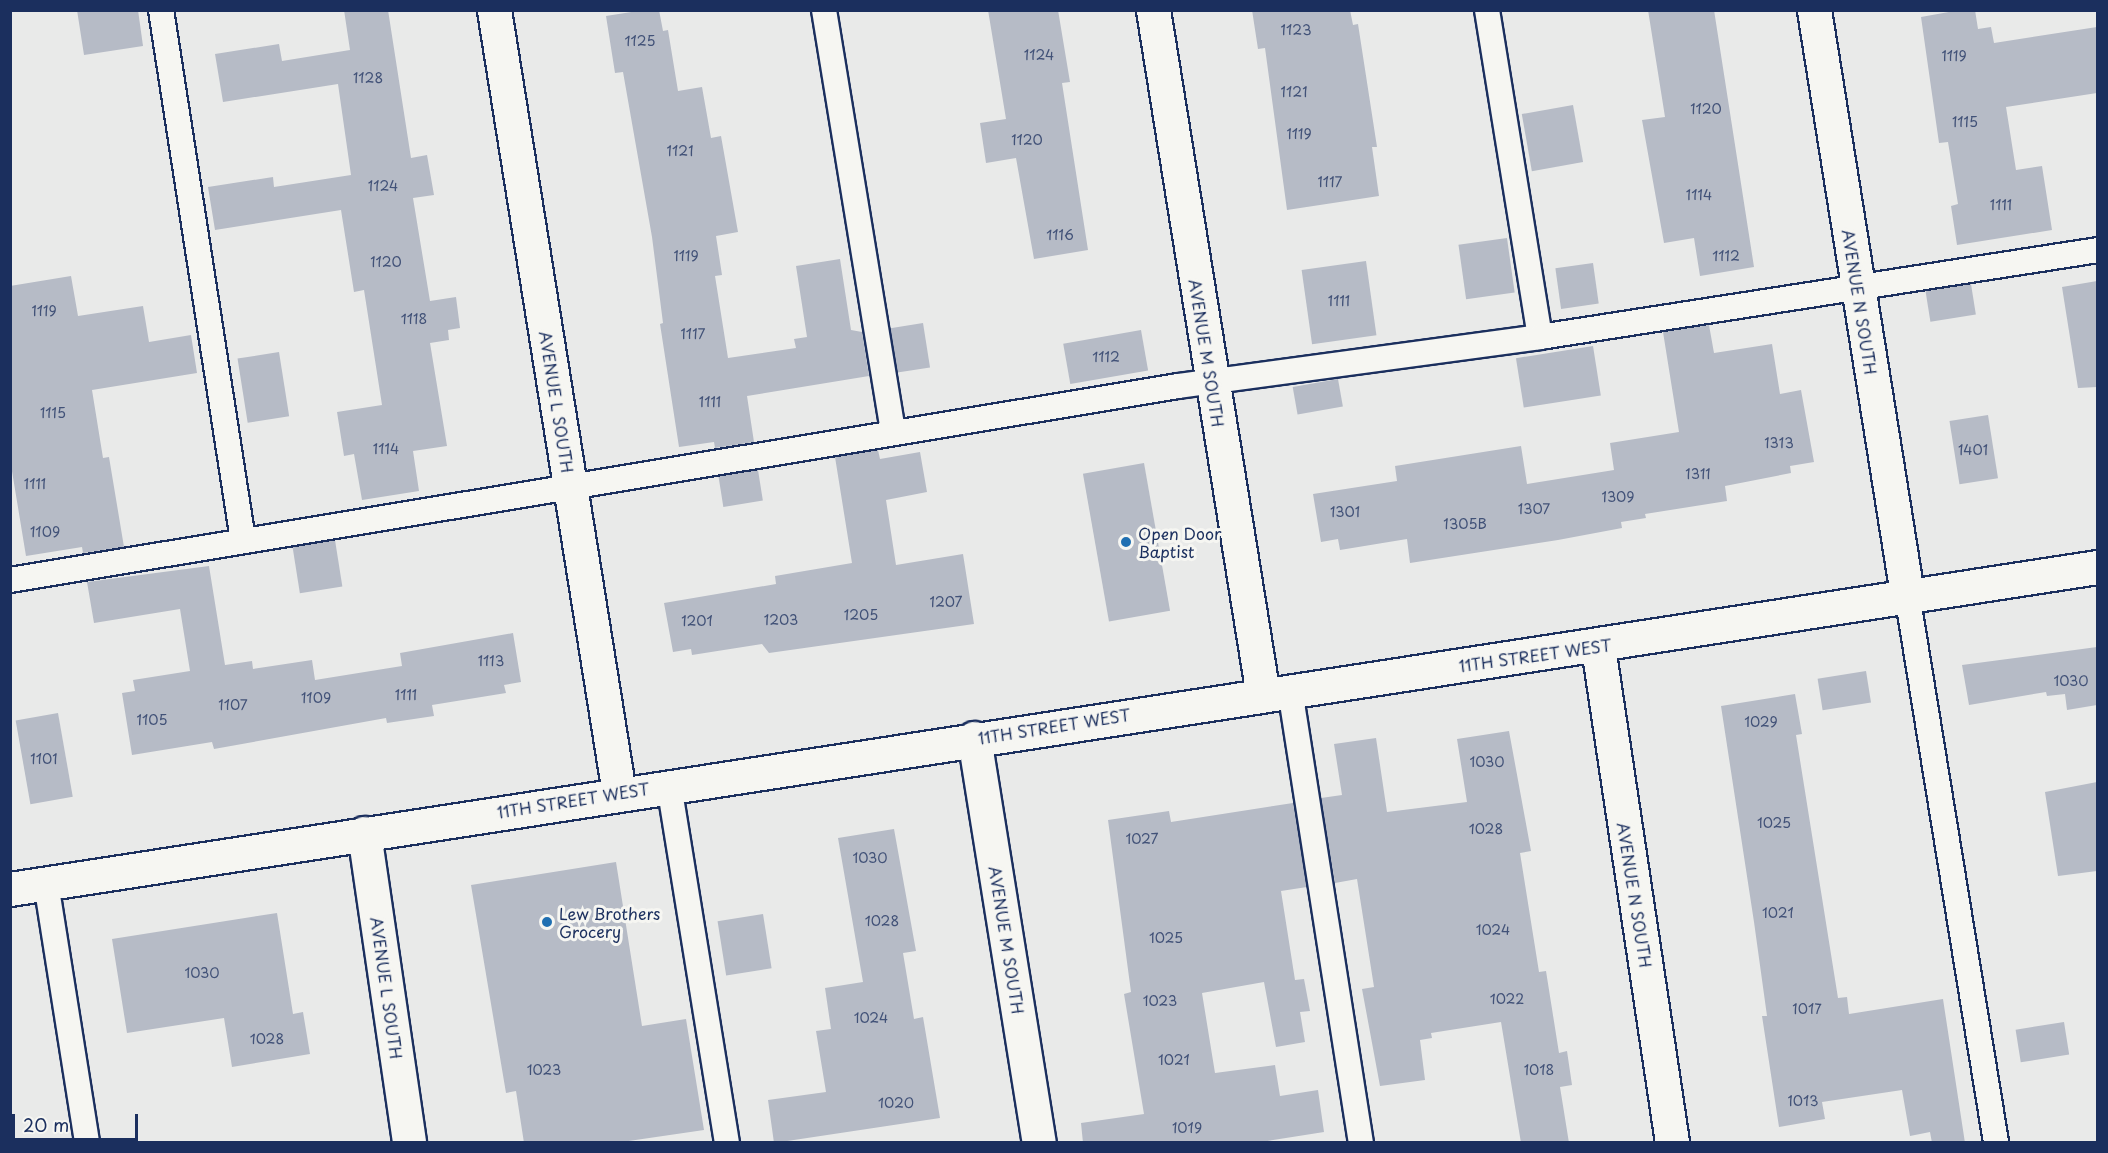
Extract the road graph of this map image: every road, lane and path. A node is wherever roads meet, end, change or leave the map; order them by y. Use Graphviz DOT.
graph roads {
  1 [pos="161,10"];
  2 [pos="494,10"];
  3 [pos="824,10"];
  4 [pos="1153,10"];
  5 [pos="1487,10"];
  6 [pos="1814,10"];
  7 [pos="2097,250"];
  8 [pos="1858,287"];
  9 [pos="1540,337"];
  10 [pos="1211,381"];
  11 [pos="893,432"];
  12 [pos="571,488"];
  13 [pos="243,540"];
  14 [pos="2097,567"];
  15 [pos="10,580"];
  16 [pos="1906,594"];
  17 [pos="1598,647"];
  18 [pos="1277,693"];
  19 [pos="974,738"];
  20 [pos="669,785"];
  21 [pos="619,793"];
  22 [pos="364,833"];
  23 [pos="46,883"];
  24 [pos="10,889"];
  25 [pos="87,1143"];
  26 [pos="409,1143"];
  27 [pos="727,1143"];
  28 [pos="1039,1143"];
  29 [pos="1361,1143"];
  30 [pos="1672,1143"];
  31 [pos="1996,1143"];
  1 -- 13 [label="lane"];
  2 -- 12 [label="street, AVENUE L SOUTH"];
  3 -- 11 [label="lane"];
  4 -- 10 [label="street, AVENUE M SOUTH"];
  5 -- 9 [label="lane"];
  6 -- 8 [label="street, AVENUE N SOUTH"];
  7 -- 8 [label="lane"];
  8 -- 9 [label="lane"];
  8 -- 16 [label="street, AVENUE N SOUTH"];
  9 -- 10 [label="lane"];
  10 -- 11 [label="lane"];
  10 -- 18 [label="street, AVENUE M SOUTH"];
  11 -- 12 [label="lane"];
  12 -- 13 [label="lane"];
  12 -- 21 [label="street, AVENUE L SOUTH"];
  13 -- 15 [label="lane"];
  14 -- 16 [label="street, 11TH STREET WEST"];
  16 -- 17 [label="street, 11TH STREET WEST"];
  16 -- 31 [label="lane"];
  17 -- 18 [label="street, 11TH STREET WEST"];
  17 -- 30 [label="street, AVENUE N SOUTH"];
  18 -- 19 [label="street, 11TH STREET WEST"];
  18 -- 29 [label="lane"];
  19 -- 20 [label="street, 11TH STREET WEST"];
  19 -- 28 [label="street, AVENUE M SOUTH"];
  20 -- 21 [label="street, 11TH STREET WEST"];
  20 -- 27 [label="lane"];
  21 -- 22 [label="street, 11TH STREET WEST"];
  22 -- 23 [label="street, 11TH STREET WEST"];
  22 -- 26 [label="street, AVENUE L SOUTH"];
  23 -- 24 [label="street, 11TH STREET WEST"];
  23 -- 25 [label="lane"];
}
